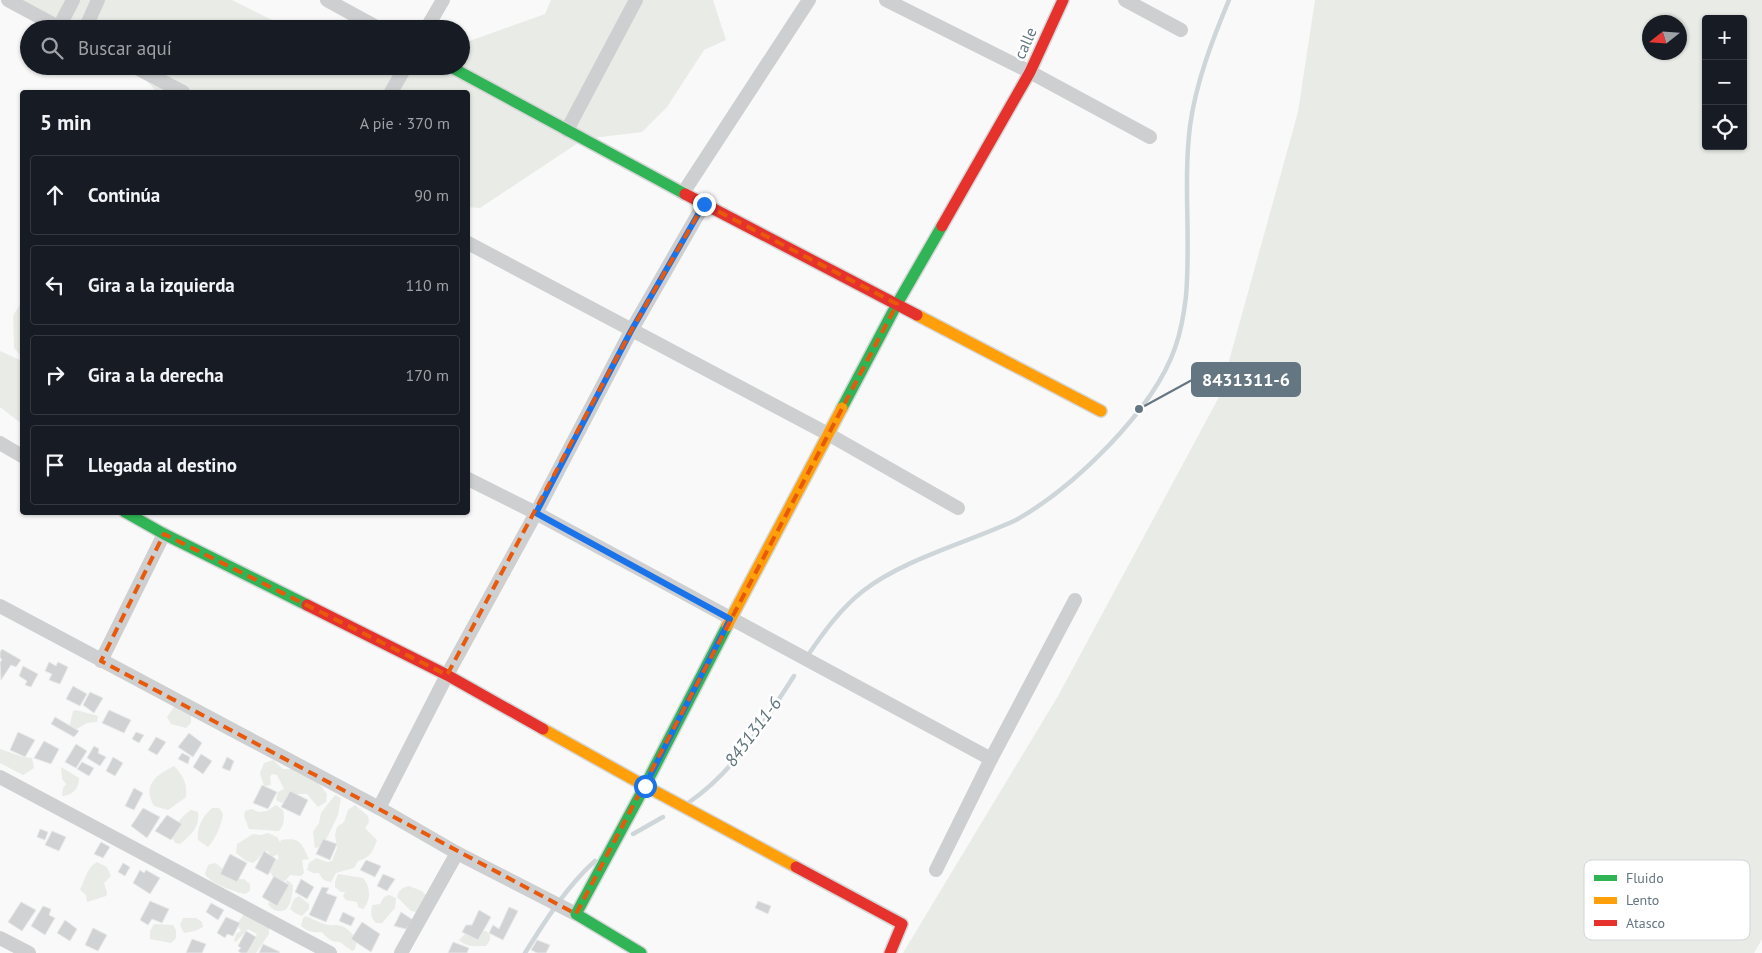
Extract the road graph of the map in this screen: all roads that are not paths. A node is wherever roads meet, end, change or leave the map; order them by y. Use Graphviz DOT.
graph roads {
  1 [pos="8,0"];
  2 [pos="73,0"];
  3 [pos="98,0"];
  4 [pos="327,0"];
  5 [pos="443,0"];
  6 [pos="636,0"];
  7 [pos="809,0"];
  8 [pos="886,0"];
  9 [pos="1063,0"];
  10 [pos="1124,0"];
  11 [pos="45,20"];
  12 [pos="64,20"];
  13 [pos="88,20"];
  14 [pos="364,20"];
  15 [pos="431,20"];
  16 [pos="1181,30"];
  17 [pos="1030,72"];
  18 [pos="150,75"];
  19 [pos="401,75"];
  20 [pos="466,75"];
  21 [pos="179,90"];
  22 [pos="392,90"];
  23 [pos="567,130"];
  24 [pos="1150,137"];
  25 [pos="683,193"];
  26 [pos="704,204"];
  27 [pos="470,244"];
  28 [pos="896,304"];
  29 [pos="631,331"];
  30 [pos="1101,411"];
  31 [pos="828,434"];
  32 [pos="0,443"];
  33 [pos="20,455"];
  34 [pos="470,480"];
  35 [pos="958,508"];
  36 [pos="536,513"];
  37 [pos="130,515"];
  38 [pos="164,534"];
  39 [pos="1075,600"];
  40 [pos="0,606"];
  41 [pos="730,619"];
  42 [pos="101,661"];
  43 [pos="447,675"];
  44 [pos="991,759"];
  45 [pos="0,777"];
  46 [pos="645,786"];
  47 [pos="379,808"];
  48 [pos="457,853"];
  49 [pos="936,870"];
  50 [pos="576,914"];
  51 [pos="0,938"];
  52 [pos="29,953"];
  53 [pos="330,953"];
  54 [pos="401,953"];
  55 [pos="641,953"];
  56 [pos="890,953"];
  1 -- 11 [label="street"];
  2 -- 12 [label="street"];
  3 -- 13 [label="street"];
  4 -- 14 [label="street"];
  5 -- 15 [label="street"];
  6 -- 23 [label="street"];
  7 -- 25 [label="street"];
  8 -- 17 [label="street"];
  9 -- 17 [label="street, calle"];
  10 -- 16 [label="street"];
  17 -- 24 [label="street"];
  17 -- 28 [label="street, calle"];
  18 -- 21 [label="street"];
  19 -- 22 [label="street"];
  20 -- 23 [label="street"];
  23 -- 25 [label="street"];
  25 -- 26 [label="street"];
  26 -- 28 [label="street"];
  26 -- 29 [label="street"];
  27 -- 29 [label="street"];
  28 -- 30 [label="street"];
  28 -- 31 [label="street, calle"];
  29 -- 31 [label="street"];
  29 -- 36 [label="street"];
  31 -- 35 [label="street"];
  31 -- 41 [label="street, calle"];
  32 -- 33 [label="street"];
  34 -- 36 [label="street"];
  36 -- 41 [label="street"];
  36 -- 43 [label="street"];
  37 -- 38 [label="street"];
  38 -- 42 [label="street"];
  38 -- 43 [label="street"];
  39 -- 44 [label="street"];
  40 -- 42 [label="street"];
  41 -- 44 [label="street"];
  41 -- 46 [label="street, calle"];
  42 -- 47 [label="street"];
  43 -- 46 [label="street"];
  43 -- 47 [label="street"];
  44 -- 49 [label="street"];
  45 -- 53 [label="street"];
  46 -- 50 [label="street, calle"];
  46 -- 56 [label="street"];
  47 -- 48 [label="street"];
  48 -- 50 [label="street"];
  48 -- 54 [label="street"];
  50 -- 55 [label="street"];
  51 -- 52 [label="street"];
}
